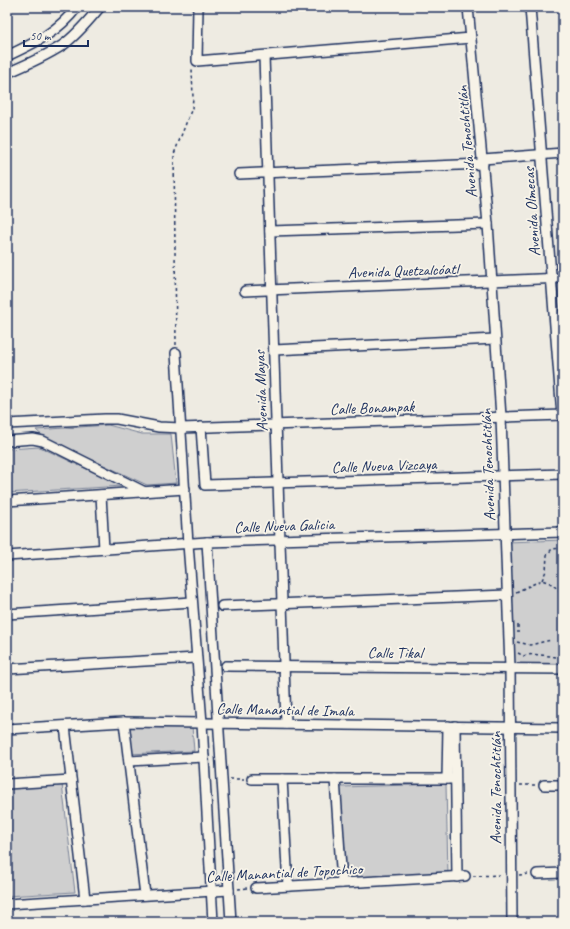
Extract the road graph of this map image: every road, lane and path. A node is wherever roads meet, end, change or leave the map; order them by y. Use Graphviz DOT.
graph roads {
  1 [pos="77,7"];
  2 [pos="100,7"];
  3 [pos="198,7"];
  4 [pos="468,7"];
  5 [pos="530,7"];
  6 [pos="471,38"];
  7 [pos="7,56"];
  8 [pos="264,56"];
  9 [pos="197,61"];
  10 [pos="7,73"];
  11 [pos="563,153"];
  12 [pos="542,155"];
  13 [pos="483,162"];
  14 [pos="268,173"];
  15 [pos="239,174"];
  16 [pos="488,224"];
  17 [pos="270,231"];
  18 [pos="563,278"];
  19 [pos="551,279"];
  20 [pos="492,281"];
  21 [pos="272,290"];
  22 [pos="245,291"];
  23 [pos="495,339"];
  24 [pos="274,350"];
  25 [pos="176,353"];
  26 [pos="562,415"];
  27 [pos="501,418"];
  28 [pos="7,424"];
  29 [pos="276,425"];
  30 [pos="201,427"];
  31 [pos="181,428"];
  32 [pos="7,441"];
  33 [pos="563,474"];
  34 [pos="503,476"];
  35 [pos="278,483"];
  36 [pos="185,489"];
  37 [pos="145,492"];
  38 [pos="100,495"];
  39 [pos="7,501"];
  40 [pos="563,532"];
  41 [pos="505,534"];
  42 [pos="280,541"];
  43 [pos="207,542"];
  44 [pos="188,544"];
  45 [pos="563,548"];
  46 [pos="104,549"];
  47 [pos="7,556"];
  48 [pos="542,580"];
  49 [pos="563,593"];
  50 [pos="507,595"];
  51 [pos="192,602"];
  52 [pos="282,604"];
  53 [pos="222,606"];
  54 [pos="7,614"];
  55 [pos="518,622"];
  56 [pos="508,635"];
  57 [pos="551,640"];
  58 [pos="517,642"];
  59 [pos="515,648"];
  60 [pos="196,658"];
  61 [pos="563,658"];
  62 [pos="226,666"];
  63 [pos="284,666"];
  64 [pos="510,668"];
  65 [pos="7,669"];
  66 [pos="563,669"];
  67 [pos="124,722"];
  68 [pos="202,723"];
  69 [pos="220,723"];
  70 [pos="286,724"];
  71 [pos="65,726"];
  72 [pos="451,726"];
  73 [pos="510,727"];
  74 [pos="563,728"];
  75 [pos="7,729"];
  76 [pos="204,757"];
  77 [pos="129,761"];
  78 [pos="223,779"];
  79 [pos="252,779"];
  80 [pos="282,779"];
  81 [pos="335,779"];
  82 [pos="452,779"];
  83 [pos="71,780"];
  84 [pos="7,784"];
  85 [pos="510,785"];
  86 [pos="544,785"];
  87 [pos="563,785"];
  88 [pos="563,873"];
  89 [pos="537,874"];
  90 [pos="510,875"];
  91 [pos="461,877"];
  92 [pos="342,883"];
  93 [pos="288,886"];
  94 [pos="256,888"];
  95 [pos="229,890"];
  96 [pos="212,891"];
  97 [pos="145,895"];
  98 [pos="85,899"];
  99 [pos="7,904"];
  100 [pos="213,922"];
  101 [pos="231,922"];
  102 [pos="512,922"];
  1 -- 7 [label="street"];
  2 -- 10 [label="street"];
  3 -- 9 [label="street"];
  4 -- 6 [label="street, Avenida Tenochtitlán"];
  5 -- 12 [label="street, Avenida Olmecas"];
  6 -- 8 [label="street"];
  6 -- 13 [label="street, Avenida Tenochtitlán"];
  8 -- 9 [label="street"];
  8 -- 14 [label="street, Avenida Mayas"];
  9 -- 25 [label="path"];
  11 -- 12 [label="street"];
  12 -- 13 [label="street"];
  12 -- 19 [label="street, Avenida Olmecas"];
  13 -- 14 [label="street"];
  13 -- 16 [label="street, Avenida Tenochtitlán"];
  14 -- 15 [label="street"];
  14 -- 17 [label="street, Avenida Mayas"];
  16 -- 17 [label="street"];
  16 -- 20 [label="street, Avenida Tenochtitlán"];
  17 -- 21 [label="street, Avenida Mayas"];
  18 -- 19 [label="street, Avenida Quetzalcóatl"];
  19 -- 20 [label="street, Avenida Quetzalcóatl"];
  19 -- 26 [label="street, Avenida Olmecas"];
  20 -- 21 [label="street, Avenida Quetzalcóatl"];
  20 -- 23 [label="street, Avenida Tenochtitlán"];
  21 -- 22 [label="street, Avenida Quetzalcóatl"];
  21 -- 24 [label="street, Avenida Mayas"];
  23 -- 24 [label="street"];
  23 -- 27 [label="street, Avenida Tenochtitlán"];
  24 -- 29 [label="street, Avenida Mayas"];
  25 -- 31 [label="street"];
  26 -- 27 [label="street, Calle Bonampak"];
  27 -- 29 [label="street, Calle Bonampak"];
  27 -- 34 [label="street, Avenida Tenochtitlán"];
  28 -- 31 [label="street, Calle Bonampak"];
  29 -- 30 [label="street, Calle Bonampak"];
  29 -- 35 [label="street, Avenida Mayas"];
  30 -- 31 [label="street, Calle Bonampak"];
  30 -- 35 [label="street, Calle Nueva Vizcaya"];
  31 -- 36 [label="street"];
  32 -- 37 [label="street"];
  33 -- 34 [label="street, Calle Nueva Vizcaya"];
  34 -- 35 [label="street, Calle Nueva Vizcaya"];
  34 -- 41 [label="street, Avenida Tenochtitlán"];
  35 -- 42 [label="street, Avenida Mayas"];
  36 -- 37 [label="street"];
  36 -- 44 [label="street"];
  37 -- 38 [label="street"];
  38 -- 39 [label="street"];
  38 -- 46 [label="street"];
  40 -- 41 [label="street, Calle Nueva Galicia"];
  41 -- 42 [label="street, Calle Nueva Galicia"];
  41 -- 50 [label="street, Avenida Tenochtitlán"];
  42 -- 43 [label="street, Calle Nueva Galicia"];
  42 -- 52 [label="street, Avenida Mayas"];
  43 -- 44 [label="street, Calle Nueva Galicia"];
  43 -- 69 [label="street"];
  44 -- 46 [label="street, Calle Nueva Galicia"];
  44 -- 51 [label="street"];
  45 -- 48 [label="path"];
  46 -- 47 [label="street, Calle Nueva Galicia"];
  48 -- 49 [label="path"];
  48 -- 50 [label="path"];
  50 -- 52 [label="street"];
  50 -- 56 [label="street, Avenida Tenochtitlán"];
  51 -- 54 [label="street"];
  51 -- 60 [label="street"];
  52 -- 53 [label="street"];
  52 -- 63 [label="street, Avenida Mayas"];
  55 -- 58 [label="path"];
  56 -- 58 [label="path"];
  56 -- 64 [label="street, Avenida Tenochtitlán"];
  57 -- 58 [label="path"];
  59 -- 61 [label="path"];
  60 -- 65 [label="street"];
  60 -- 68 [label="street"];
  62 -- 63 [label="street, Calle Tikal"];
  63 -- 64 [label="street, Calle Tikal"];
  63 -- 70 [label="street, Avenida Mayas"];
  64 -- 66 [label="street, Calle Tikal"];
  64 -- 73 [label="street, Avenida Tenochtitlán"];
  67 -- 68 [label="street, Calle Manantial de Imala"];
  67 -- 71 [label="street, Calle Manantial de Imala"];
  67 -- 77 [label="street"];
  68 -- 69 [label="street, Calle Manantial de Imala"];
  68 -- 76 [label="street"];
  69 -- 70 [label="street, Calle Manantial de Imala"];
  69 -- 78 [label="street"];
  70 -- 72 [label="street, Calle Manantial de Imala"];
  71 -- 75 [label="street, Calle Manantial de Imala"];
  71 -- 83 [label="street"];
  72 -- 73 [label="street, Calle Manantial de Imala"];
  72 -- 82 [label="street"];
  73 -- 74 [label="street, Calle Manantial de Imala"];
  73 -- 85 [label="street, Avenida Tenochtitlán"];
  76 -- 77 [label="street"];
  76 -- 96 [label="street"];
  77 -- 97 [label="street"];
  78 -- 79 [label="path"];
  78 -- 95 [label="street"];
  79 -- 80 [label="street"];
  80 -- 81 [label="street"];
  80 -- 93 [label="street"];
  81 -- 82 [label="street"];
  81 -- 92 [label="street"];
  82 -- 91 [label="street"];
  83 -- 84 [label="street"];
  83 -- 98 [label="street"];
  85 -- 86 [label="path"];
  85 -- 90 [label="street, Avenida Tenochtitlán"];
  86 -- 87 [label="street"];
  88 -- 89 [label="street"];
  89 -- 90 [label="path"];
  90 -- 91 [label="path"];
  90 -- 102 [label="street, Avenida Tenochtitlán"];
  91 -- 92 [label="street, Calle Manantial de Topochico"];
  92 -- 93 [label="street, Calle Manantial de Topochico"];
  93 -- 94 [label="street, Calle Manantial de Topochico"];
  94 -- 95 [label="path, Calle Manantial de Topochico"];
  95 -- 96 [label="street, Calle Manantial de Topochico"];
  95 -- 101 [label="street"];
  96 -- 97 [label="street, Calle Manantial de Topochico"];
  96 -- 100 [label="street"];
  97 -- 98 [label="street, Calle Manantial de Topochico"];
  98 -- 99 [label="street, Calle Manantial de Topochico"];
}
